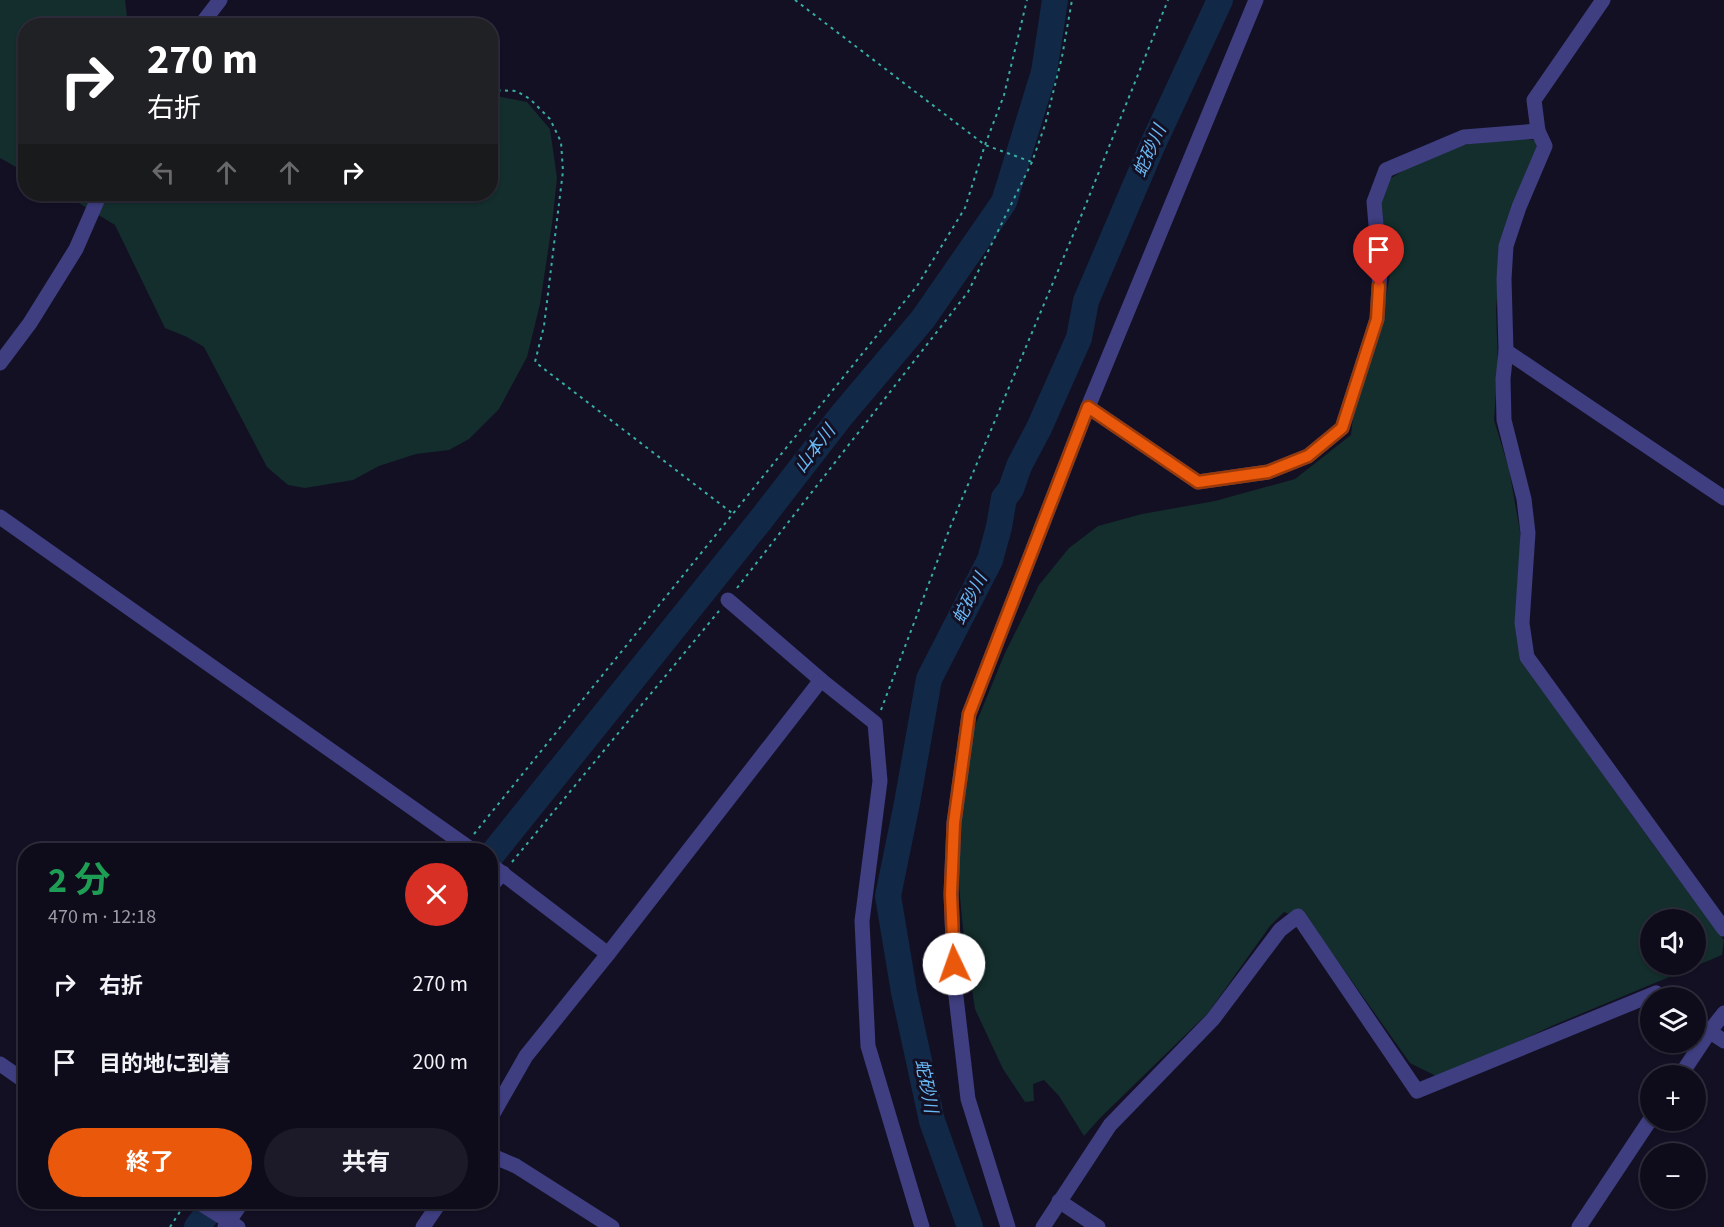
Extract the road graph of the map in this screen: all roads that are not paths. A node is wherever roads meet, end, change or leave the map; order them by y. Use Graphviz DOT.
graph roads {
  1 [pos="220,0"];
  2 [pos="1256,0"];
  3 [pos="1604,0"];
  4 [pos="206,18"];
  5 [pos="1538,131"];
  6 [pos="97,201"];
  7 [pos="1506,351"];
  8 [pos="0,363"];
  9 [pos="1088,407"];
  10 [pos="1724,498"];
  11 [pos="0,517"];
  12 [pos="728,600"];
  13 [pos="821,680"];
  14 [pos="461,843"];
  15 [pos="498,869"];
  16 [pos="1724,928"];
  17 [pos="608,954"];
  18 [pos="1640,1000"];
  19 [pos="1724,1013"];
  20 [pos="1706,1029"];
  21 [pos="1710,1031"];
  22 [pos="1724,1041"];
  23 [pos="0,1064"];
  24 [pos="1687,1065"];
  25 [pos="18,1076"];
  26 [pos="498,1105"];
  27 [pos="1643,1131"];
  28 [pos="498,1158"];
  29 [pos="1059,1201"];
  30 [pos="208,1209"];
  31 [pos="238,1209"];
  32 [pos="435,1209"];
  33 [pos="229,1223"];
  34 [pos="423,1227"];
  35 [pos="612,1227"];
  36 [pos="922,1227"];
  37 [pos="1008,1227"];
  38 [pos="1043,1227"];
  39 [pos="1098,1227"];
  40 [pos="1579,1227"];
  1 -- 4 [label="street"];
  2 -- 9 [label="street"];
  3 -- 5 [label="street"];
  5 -- 7 [label="street"];
  5 -- 9 [label="street"];
  6 -- 8 [label="street"];
  7 -- 10 [label="street"];
  7 -- 16 [label="street"];
  9 -- 37 [label="street"];
  11 -- 14 [label="street"];
  12 -- 13 [label="street"];
  13 -- 17 [label="street"];
  13 -- 36 [label="street"];
  15 -- 17 [label="street"];
  17 -- 26 [label="street"];
  18 -- 29 [label="street"];
  19 -- 21 [label="street"];
  20 -- 21 [label="street"];
  21 -- 22 [label="street"];
  21 -- 24 [label="street"];
  23 -- 25 [label="street"];
  27 -- 40 [label="street"];
  28 -- 35 [label="street"];
  29 -- 38 [label="street"];
  29 -- 39 [label="street"];
  30 -- 33 [label="street"];
  31 -- 33 [label="street"];
  32 -- 34 [label="street"];
}
